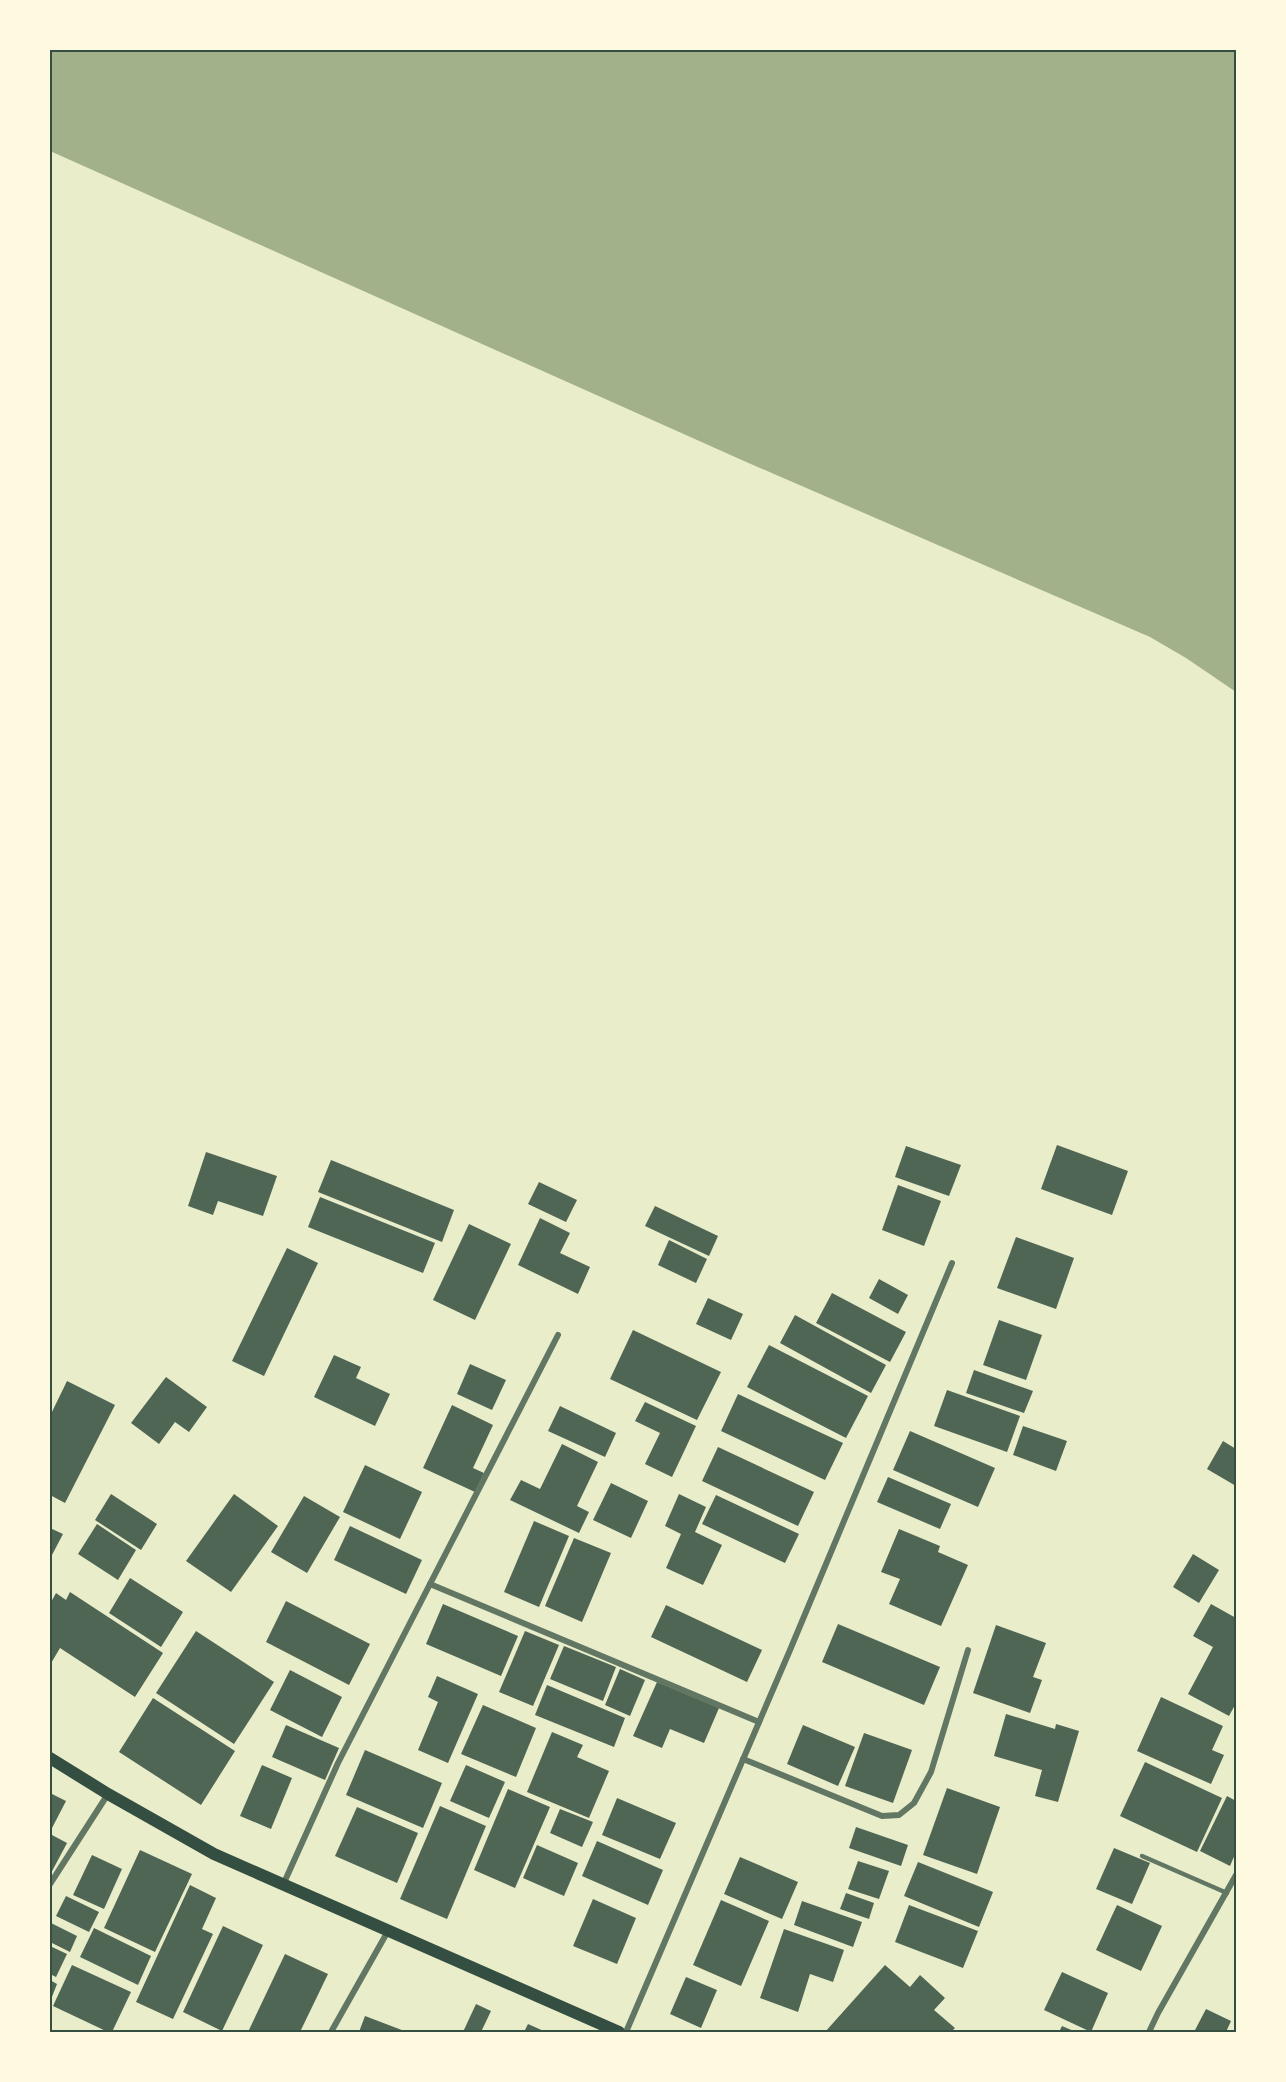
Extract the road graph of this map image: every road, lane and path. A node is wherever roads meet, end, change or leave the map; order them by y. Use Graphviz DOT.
graph roads {
  1 [pos="952,1263"];
  2 [pos="558,1335"];
  3 [pos="430,1584"];
  4 [pos="968,1650"];
  5 [pos="759,1722"];
  6 [pos="50,1758"];
  7 [pos="743,1759"];
  8 [pos="108,1794"];
  9 [pos="1143,1856"];
  10 [pos="1236,1875"];
  11 [pos="50,1884"];
  12 [pos="282,1886"];
  13 [pos="1227,1893"];
  14 [pos="388,1931"];
  15 [pos="331,2032"];
  16 [pos="620,2032"];
  17 [pos="626,2032"];
  18 [pos="1149,2032"];
  1 -- 5 [label="street"];
  2 -- 3 [label="street"];
  3 -- 5 [label="street"];
  3 -- 12 [label="street"];
  4 -- 7 [label="street"];
  5 -- 7 [label="street"];
  6 -- 8 [label="main road"];
  7 -- 17 [label="street"];
  8 -- 11 [label="street"];
  8 -- 12 [label="main road"];
  9 -- 13 [label="lane"];
  10 -- 13 [label="street"];
  12 -- 14 [label="main road"];
  13 -- 18 [label="street"];
  14 -- 15 [label="street"];
  14 -- 16 [label="main road"];
}
